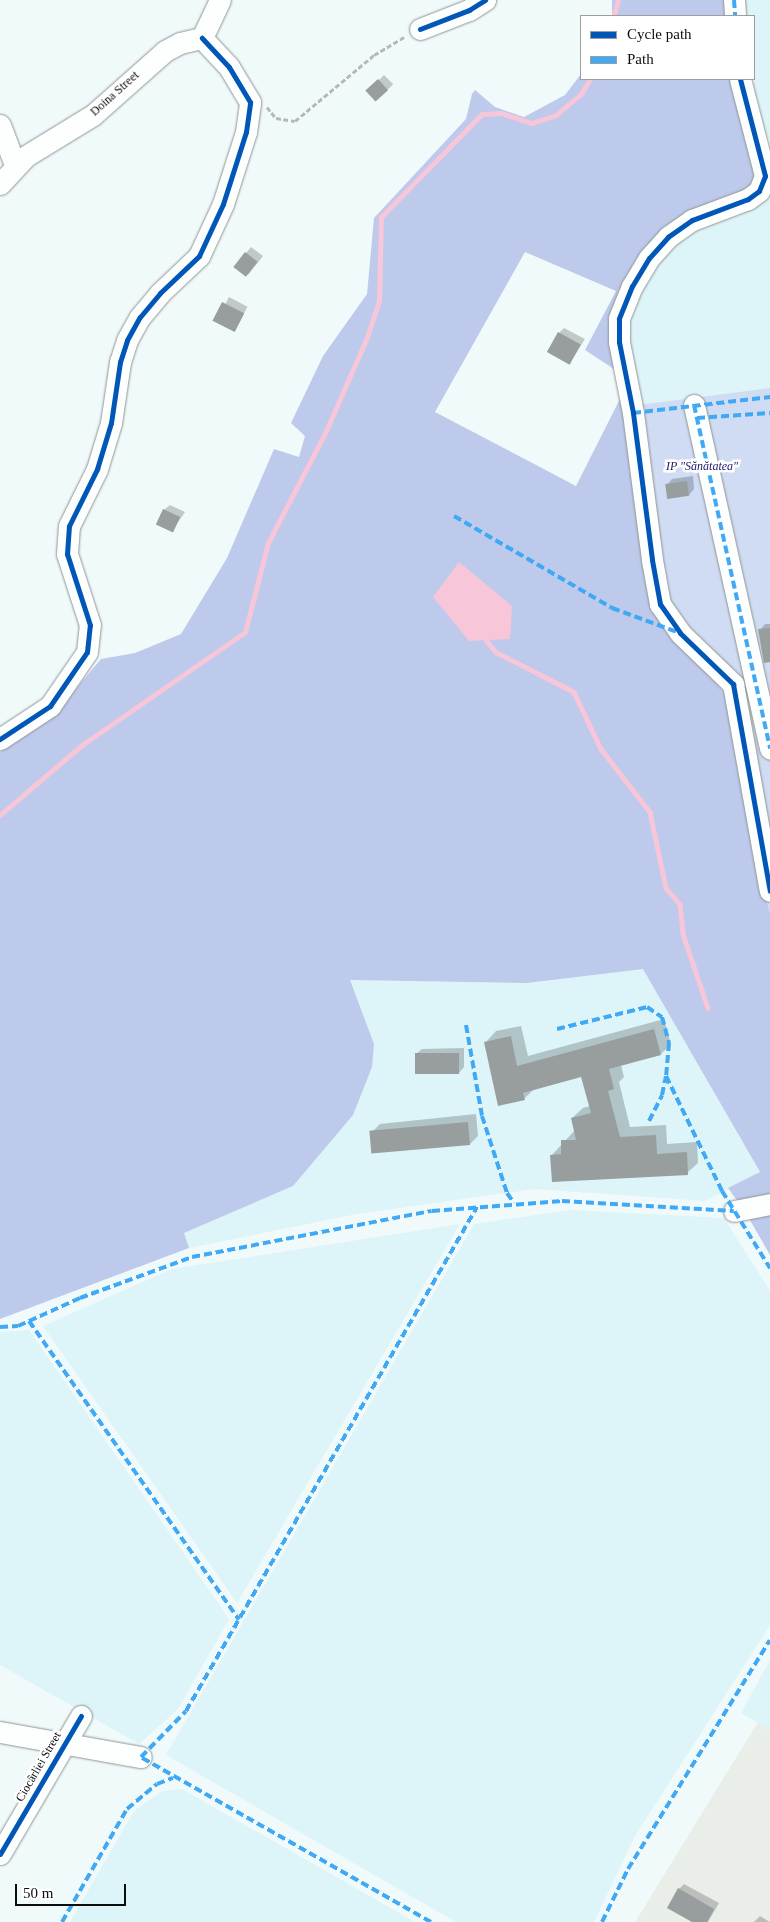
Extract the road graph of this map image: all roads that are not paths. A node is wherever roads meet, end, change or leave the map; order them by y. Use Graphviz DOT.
graph roads {
  1 [pos="220,0"];
  2 [pos="485,0"];
  3 [pos="734,0"];
  4 [pos="735,15"];
  5 [pos="420,29"];
  6 [pos="202,38"];
  7 [pos="740,80"];
  8 [pos="0,125"];
  9 [pos="16,165"];
  10 [pos="0,184"];
  11 [pos="694,406"];
  12 [pos="0,739"];
  13 [pos="770,746"];
  14 [pos="770,891"];
  15 [pos="770,1204"];
  16 [pos="734,1211"];
  17 [pos="80,1716"];
  18 [pos="0,1732"];
  19 [pos="65,1743"];
  20 [pos="141,1757"];
  21 [pos="0,1854"];
  1 -- 6 [label="street"];
  2 -- 5 [label="street"];
  3 -- 4 [label="street"];
  6 -- 9 [label="street, Doina Street"];
  6 -- 12 [label="street"];
  7 -- 14 [label="street"];
  8 -- 9 [label="street"];
  9 -- 10 [label="street, Doina Street"];
  11 -- 13 [label="street"];
  15 -- 16 [label="street"];
  17 -- 19 [label="street, Ciocârliei Street"];
  18 -- 19 [label="street"];
  19 -- 20 [label="street"];
  19 -- 21 [label="street, Ciocârliei Street"];
}
